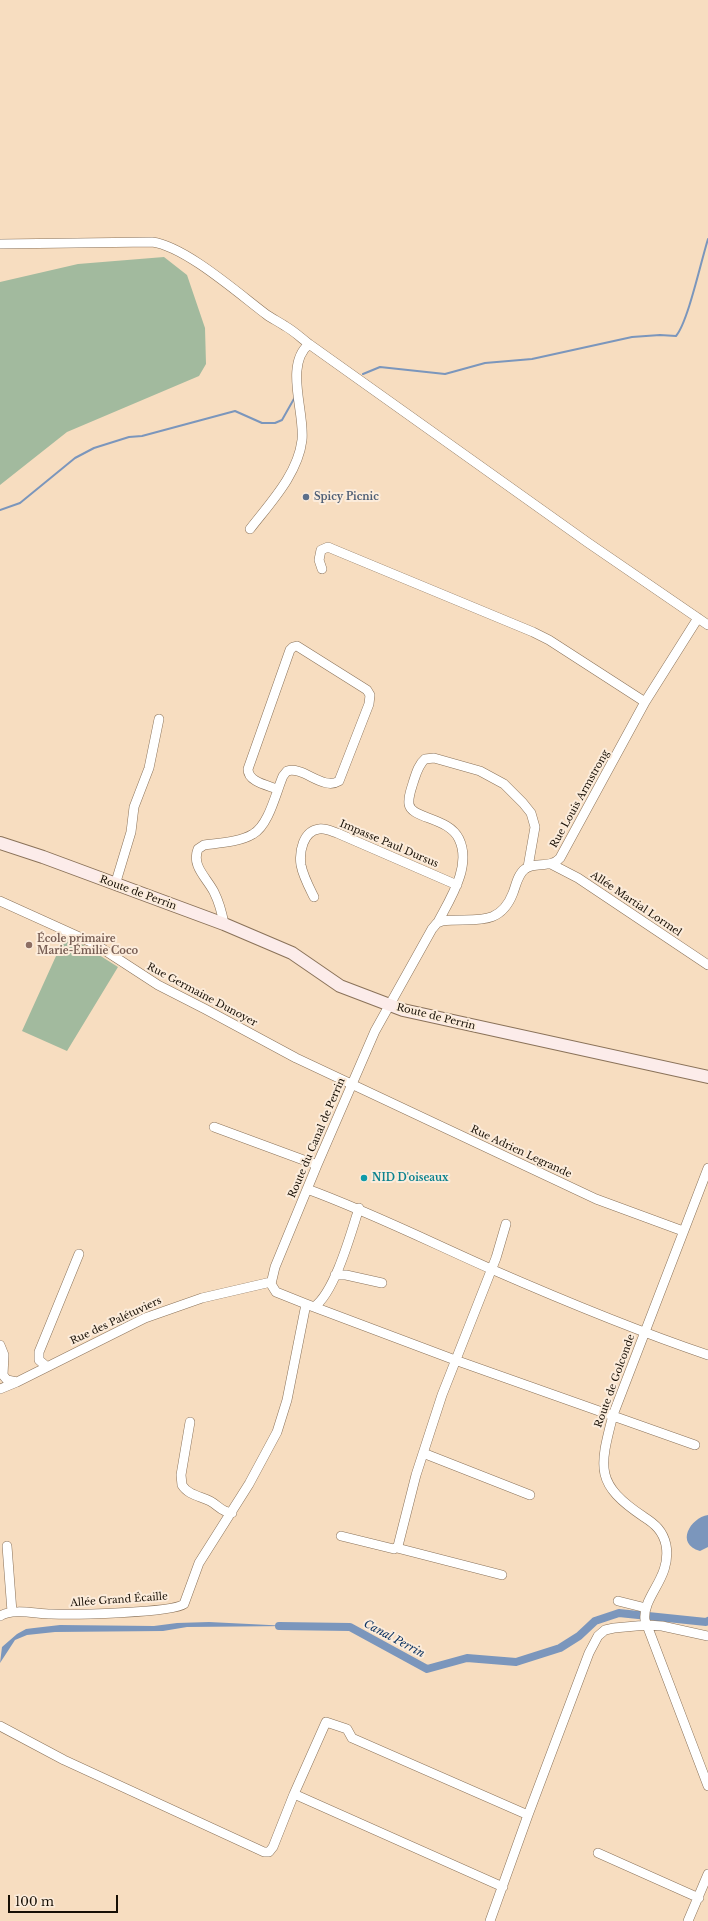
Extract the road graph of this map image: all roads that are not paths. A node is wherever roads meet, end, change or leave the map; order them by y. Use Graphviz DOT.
graph roads {
  1 [pos="0,244"];
  2 [pos="309,344"];
  3 [pos="250,529"];
  4 [pos="322,570"];
  5 [pos="698,618"];
  6 [pos="708,625"];
  7 [pos="645,702"];
  8 [pos="159,719"];
  9 [pos="277,789"];
  10 [pos="0,843"];
  11 [pos="551,864"];
  12 [pos="528,867"];
  13 [pos="115,885"];
  14 [pos="457,885"];
  15 [pos="314,897"];
  16 [pos="0,901"];
  17 [pos="438,922"];
  18 [pos="224,924"];
  19 [pos="708,965"];
  20 [pos="390,1006"];
  21 [pos="708,1077"];
  22 [pos="352,1084"];
  23 [pos="214,1127"];
  24 [pos="317,1165"];
  25 [pos="708,1168"];
  26 [pos="307,1189"];
  27 [pos="359,1208"];
  28 [pos="506,1224"];
  29 [pos="683,1231"];
  30 [pos="79,1254"];
  31 [pos="491,1269"];
  32 [pos="335,1275"];
  33 [pos="271,1282"];
  34 [pos="382,1283"];
  35 [pos="310,1305"];
  36 [pos="644,1333"];
  37 [pos="0,1345"];
  38 [pos="708,1355"];
  39 [pos="454,1360"];
  40 [pos="46,1366"];
  41 [pos="17,1382"];
  42 [pos="0,1389"];
  43 [pos="613,1415"];
  44 [pos="190,1422"];
  45 [pos="695,1446"];
  46 [pos="423,1454"];
  47 [pos="530,1495"];
  48 [pos="232,1513"];
  49 [pos="341,1536"];
  50 [pos="8,1546"];
  51 [pos="397,1548"];
  52 [pos="502,1575"];
  53 [pos="618,1601"];
  54 [pos="646,1608"];
  55 [pos="12,1612"];
  56 [pos="0,1616"];
  57 [pos="647,1625"];
  58 [pos="708,1636"];
  59 [pos="0,1726"];
  60 [pos="708,1786"];
  61 [pos="294,1794"];
  62 [pos="528,1815"];
  63 [pos="598,1853"];
  64 [pos="708,1874"];
  65 [pos="503,1887"];
  66 [pos="699,1898"];
  67 [pos="490,1921"];
  68 [pos="688,1921"];
  1 -- 2 [label="street"];
  2 -- 3 [label="street"];
  2 -- 5 [label="street"];
  4 -- 7 [label="street"];
  5 -- 6 [label="street"];
  5 -- 7 [label="street, Rue Louis Armstrong"];
  7 -- 11 [label="street, Rue Louis Armstrong"];
  8 -- 13 [label="street"];
  9 -- 9 [label="street"];
  9 -- 18 [label="street"];
  10 -- 13 [label="main road, Route de Perrin"];
  11 -- 12 [label="street"];
  11 -- 19 [label="street, Allée Martial Lormel"];
  12 -- 14 [label="street"];
  12 -- 17 [label="street"];
  13 -- 18 [label="main road, Route de Perrin"];
  14 -- 15 [label="street, Impasse Paul Dursus"];
  14 -- 17 [label="street"];
  16 -- 22 [label="street, Rue Germaine Dunoyer"];
  17 -- 20 [label="street"];
  18 -- 20 [label="main road, Route de Perrin"];
  20 -- 21 [label="main road, Route de Perrin"];
  20 -- 22 [label="street, Route du Canal de Perrin"];
  22 -- 24 [label="street, Route du Canal de Perrin"];
  22 -- 29 [label="street, Rue Adrien Legrande"];
  23 -- 24 [label="street"];
  24 -- 26 [label="street, Route du Canal de Perrin"];
  25 -- 29 [label="street, Route de Golconde"];
  26 -- 27 [label="street"];
  26 -- 33 [label="street, Route du Canal de Perrin"];
  27 -- 31 [label="street"];
  27 -- 32 [label="street"];
  28 -- 31 [label="street"];
  29 -- 36 [label="street, Route de Golconde"];
  30 -- 40 [label="street"];
  31 -- 36 [label="street"];
  31 -- 39 [label="street"];
  32 -- 34 [label="street"];
  32 -- 35 [label="street"];
  33 -- 35 [label="street"];
  33 -- 40 [label="street, Rue des Palétuviers"];
  35 -- 39 [label="street"];
  35 -- 48 [label="street, Allée Grand Écaille"];
  36 -- 38 [label="street"];
  36 -- 43 [label="street, Route de Golconde"];
  37 -- 41 [label="street"];
  39 -- 43 [label="street"];
  39 -- 46 [label="street"];
  40 -- 41 [label="street, Rue des Palétuviers"];
  41 -- 42 [label="street, Rue des Palétuviers"];
  43 -- 45 [label="street"];
  43 -- 54 [label="street, Route de Golconde"];
  44 -- 48 [label="street"];
  46 -- 47 [label="street"];
  46 -- 51 [label="street"];
  48 -- 55 [label="street, Allée Grand Écaille"];
  49 -- 51 [label="street"];
  50 -- 55 [label="street"];
  51 -- 52 [label="street"];
  53 -- 54 [label="street"];
  54 -- 57 [label="street"];
  55 -- 56 [label="street, Allée Grand Écaille"];
  57 -- 58 [label="street"];
  57 -- 60 [label="street"];
  57 -- 62 [label="street"];
  59 -- 61 [label="street"];
  61 -- 62 [label="street"];
  61 -- 65 [label="street"];
  62 -- 65 [label="street"];
  63 -- 66 [label="street"];
  64 -- 66 [label="street"];
  65 -- 67 [label="street"];
  66 -- 68 [label="street"];
}
